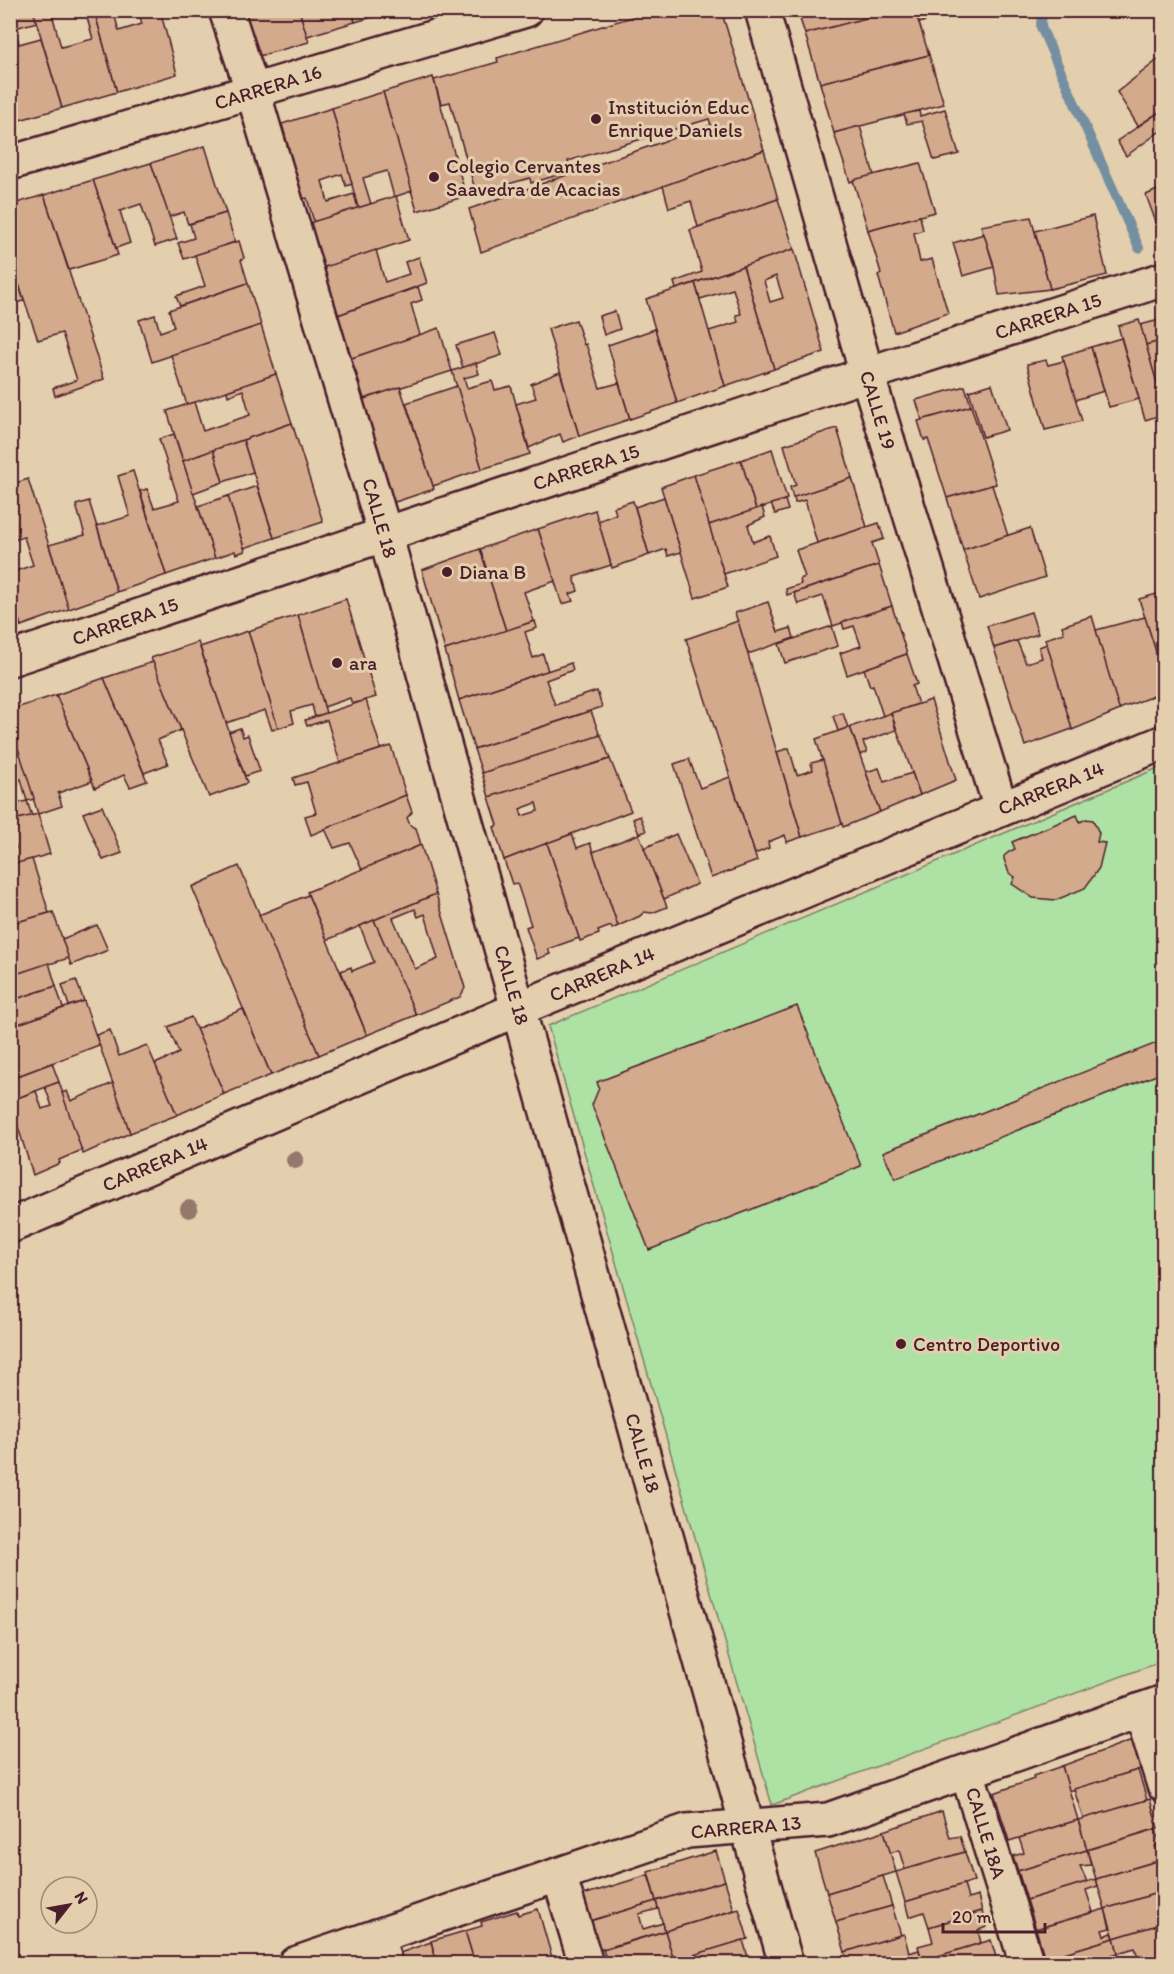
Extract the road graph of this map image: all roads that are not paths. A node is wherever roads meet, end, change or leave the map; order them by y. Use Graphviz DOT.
graph roads {
  1 [pos="226,10"];
  2 [pos="526,10"];
  3 [pos="762,10"];
  4 [pos="253,92"];
  5 [pos="10,164"];
  6 [pos="1164,279"];
  7 [pos="867,374"];
  8 [pos="385,534"];
  9 [pos="10,659"];
  10 [pos="1164,742"];
  11 [pos="1001,808"];
  12 [pos="518,1009"];
  13 [pos="12,1218"];
  14 [pos="1152,1706"];
  15 [pos="967,1772"];
  16 [pos="1164,1785"];
  17 [pos="747,1826"];
  18 [pos="558,1875"];
  19 [pos="381,1950"];
  20 [pos="295,1964"];
  21 [pos="586,1964"];
  22 [pos="786,1964"];
  23 [pos="1027,1964"];
  1 -- 4 [label="street, CALLE 18"];
  2 -- 4 [label="street, CARRERA 16"];
  3 -- 7 [label="street, CALLE 19"];
  4 -- 5 [label="street, CARRERA 16"];
  4 -- 8 [label="street, CALLE 18"];
  6 -- 7 [label="street, CARRERA 15"];
  7 -- 8 [label="street, CARRERA 15"];
  7 -- 11 [label="street, CALLE 19"];
  8 -- 9 [label="street, CARRERA 15"];
  8 -- 12 [label="street, CALLE 18"];
  10 -- 11 [label="street, CARRERA 14"];
  11 -- 12 [label="street, CARRERA 14"];
  12 -- 13 [label="street, CARRERA 14"];
  12 -- 17 [label="street, CALLE 18"];
  14 -- 15 [label="street, CARRERA 13"];
  14 -- 16 [label="street"];
  15 -- 17 [label="street, CARRERA 13"];
  15 -- 23 [label="street, CALLE 18A"];
  17 -- 18 [label="street, CARRERA 13"];
  17 -- 22 [label="street, CALLE 18"];
  18 -- 19 [label="street, CARRERA 13"];
  18 -- 21 [label="street"];
  19 -- 20 [label="street, CARRERA 13"];
}
